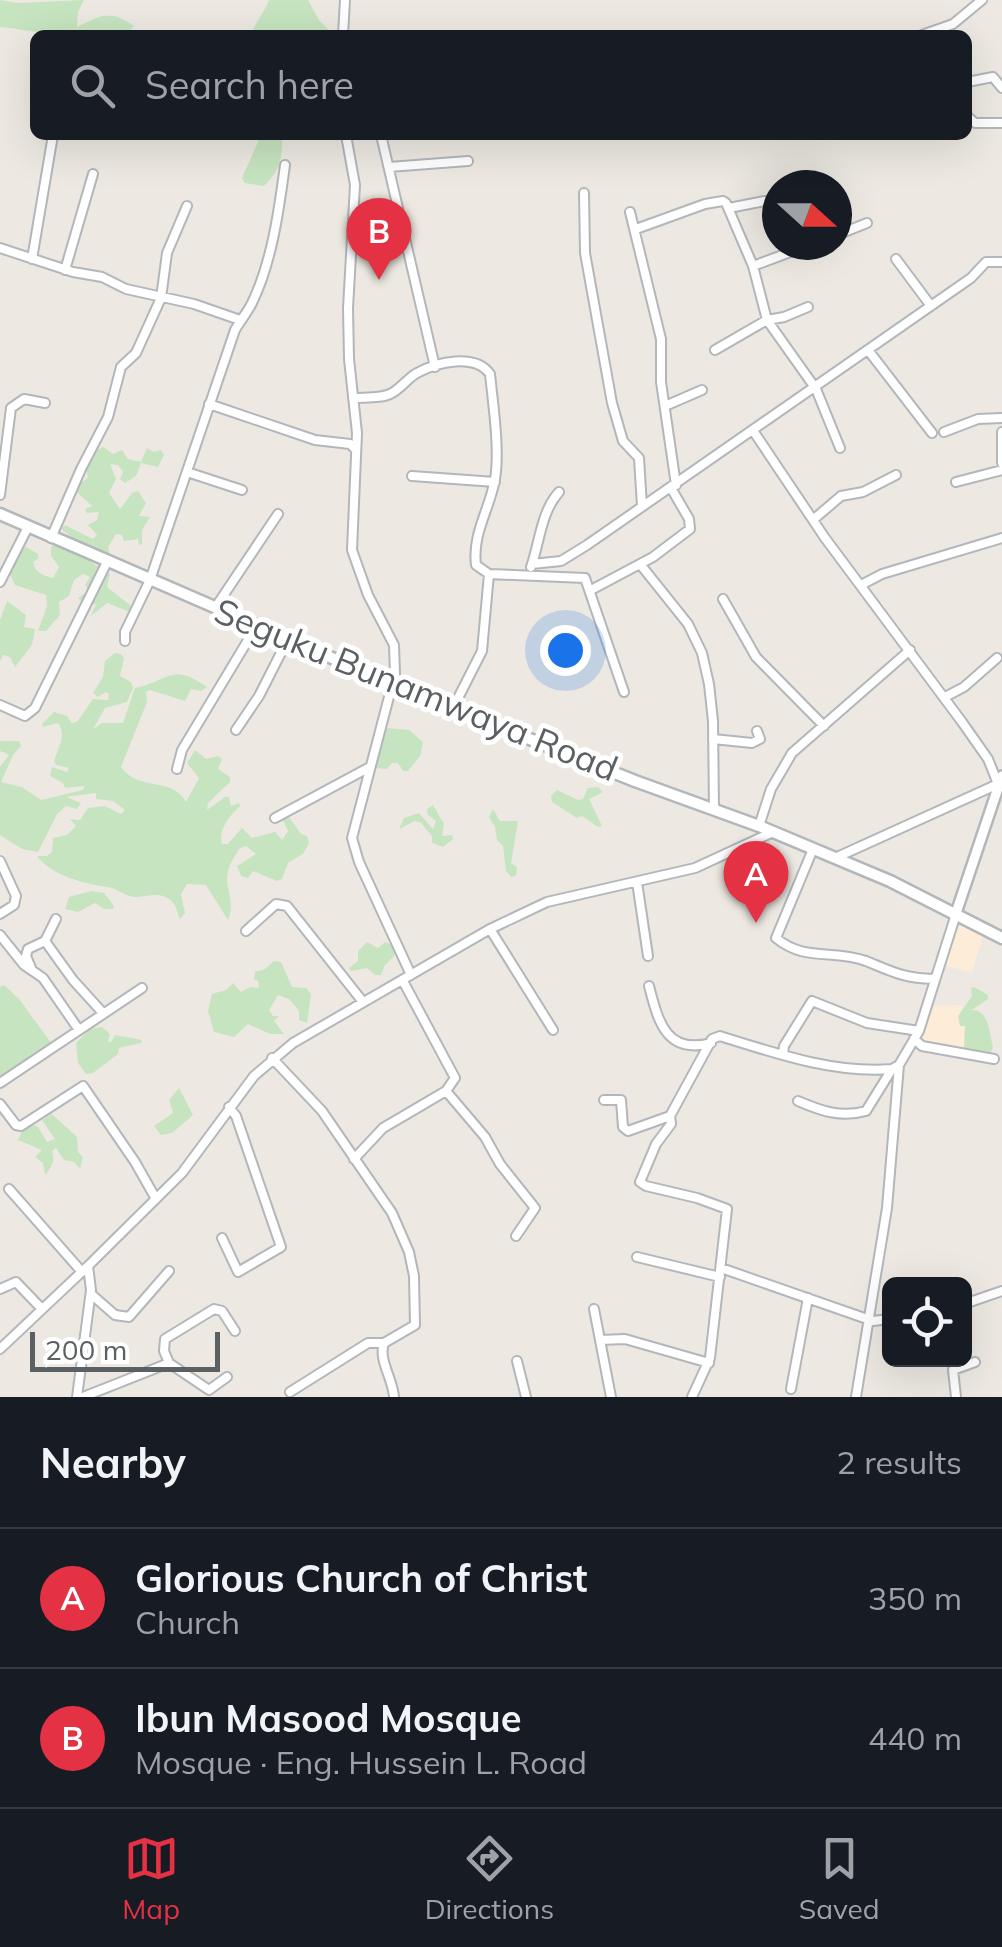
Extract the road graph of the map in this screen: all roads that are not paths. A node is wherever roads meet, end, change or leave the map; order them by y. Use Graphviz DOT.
graph roads {
  1 [pos="345,0"];
  2 [pos="982,0"];
  3 [pos="343,30"];
  4 [pos="936,30"];
  5 [pos="972,81"];
  6 [pos="1002,88"];
  7 [pos="972,120"];
  8 [pos="1002,123"];
  9 [pos="52,140"];
  10 [pos="347,140"];
  11 [pos="382,140"];
  12 [pos="468,160"];
  13 [pos="285,165"];
  14 [pos="389,167"];
  15 [pos="92,174"];
  16 [pos="584,193"];
  17 [pos="762,203"];
  18 [pos="187,206"];
  19 [pos="729,208"];
  20 [pos="630,212"];
  21 [pos="867,223"];
  22 [pos="636,229"];
  23 [pos="852,229"];
  24 [pos="0,248"];
  25 [pos="32,259"];
  26 [pos="896,259"];
  27 [pos="769,260"];
  28 [pos="1002,262"];
  29 [pos="753,266"];
  30 [pos="65,270"];
  31 [pos="161,298"];
  32 [pos="931,306"];
  33 [pos="808,307"];
  34 [pos="240,320"];
  35 [pos="767,320"];
  36 [pos="715,350"];
  37 [pos="868,350"];
  38 [pos="435,367"];
  39 [pos="816,389"];
  40 [pos="702,390"];
  41 [pos="353,398"];
  42 [pos="44,403"];
  43 [pos="210,404"];
  44 [pos="664,406"];
  45 [pos="1002,418"];
  46 [pos="754,432"];
  47 [pos="932,432"];
  48 [pos="944,432"];
  49 [pos="1002,432"];
  50 [pos="840,448"];
  51 [pos="356,450"];
  52 [pos="1002,467"];
  53 [pos="187,472"];
  54 [pos="896,475"];
  55 [pos="412,476"];
  56 [pos="494,482"];
  57 [pos="956,482"];
  58 [pos="673,487"];
  59 [pos="242,490"];
  60 [pos="559,492"];
  61 [pos="0,495"];
  62 [pos="642,506"];
  63 [pos="0,514"];
  64 [pos="278,514"];
  65 [pos="814,519"];
  66 [pos="28,527"];
  67 [pos="51,538"];
  68 [pos="1002,538"];
  69 [pos="107,562"];
  70 [pos="532,564"];
  71 [pos="640,564"];
  72 [pos="488,574"];
  73 [pos="528,576"];
  74 [pos="150,580"];
  75 [pos="0,582"];
  76 [pos="862,585"];
  77 [pos="591,590"];
  78 [pos="723,599"];
  79 [pos="215,608"];
  80 [pos="257,626"];
  81 [pos="288,639"];
  82 [pos="125,641"];
  83 [pos="910,650"];
  84 [pos="997,658"];
  85 [pos="392,684"];
  86 [pos="624,692"];
  87 [pos="945,698"];
  88 [pos="0,705"];
  89 [pos="454,708"];
  90 [pos="824,726"];
  91 [pos="236,730"];
  92 [pos="757,731"];
  93 [pos="713,738"];
  94 [pos="368,768"];
  95 [pos="177,770"];
  96 [pos="1000,785"];
  97 [pos="714,810"];
  98 [pos="275,818"];
  99 [pos="759,826"];
  100 [pos="774,832"];
  101 [pos="812,848"];
  102 [pos="835,858"];
  103 [pos="0,861"];
  104 [pos="637,882"];
  105 [pos="956,912"];
  106 [pos="0,914"];
  107 [pos="56,919"];
  108 [pos="490,929"];
  109 [pos="246,931"];
  110 [pos="0,935"];
  111 [pos="1002,938"];
  112 [pos="45,941"];
  113 [pos="648,956"];
  114 [pos="30,968"];
  115 [pos="407,978"];
  116 [pos="934,979"];
  117 [pos="649,986"];
  118 [pos="142,988"];
  119 [pos="363,1002"];
  120 [pos="102,1012"];
  121 [pos="79,1030"];
  122 [pos="553,1030"];
  123 [pos="916,1035"];
  124 [pos="711,1043"];
  125 [pos="783,1054"];
  126 [pos="272,1058"];
  127 [pos="994,1058"];
  128 [pos="895,1067"];
  129 [pos="0,1084"];
  130 [pos="446,1091"];
  131 [pos="604,1100"];
  132 [pos="798,1101"];
  133 [pos="0,1104"];
  134 [pos="230,1107"];
  135 [pos="670,1116"];
  136 [pos="354,1159"];
  137 [pos="9,1189"];
  138 [pos="156,1199"];
  139 [pos="516,1236"];
  140 [pos="222,1238"];
  141 [pos="637,1256"];
  142 [pos="85,1269"];
  143 [pos="169,1272"];
  144 [pos="720,1273"];
  145 [pos="0,1289"];
  146 [pos="1002,1291"];
  147 [pos="90,1294"];
  148 [pos="808,1298"];
  149 [pos="972,1301"];
  150 [pos="40,1308"];
  151 [pos="594,1309"];
  152 [pos="868,1319"];
  153 [pos="882,1320"];
  154 [pos="235,1331"];
  155 [pos="600,1340"];
  156 [pos="384,1343"];
  157 [pos="0,1349"];
  158 [pos="516,1361"];
  159 [pos="975,1362"];
  160 [pos="169,1363"];
  161 [pos="709,1363"];
  162 [pos="227,1378"];
  163 [pos="791,1389"];
  164 [pos="290,1392"];
  165 [pos="80,1397"];
  166 [pos="394,1397"];
  167 [pos="526,1397"];
  168 [pos="612,1397"];
  169 [pos="692,1397"];
  170 [pos="856,1397"];
  171 [pos="956,1397"];
  1 -- 3 [label="street"];
  2 -- 4 [label="street"];
  5 -- 6 [label="street"];
  7 -- 8 [label="street"];
  9 -- 25 [label="street"];
  10 -- 41 [label="street"];
  11 -- 14 [label="street"];
  12 -- 14 [label="street"];
  13 -- 34 [label="street"];
  14 -- 38 [label="street"];
  15 -- 30 [label="street"];
  16 -- 62 [label="street"];
  17 -- 19 [label="street"];
  18 -- 31 [label="street"];
  19 -- 22 [label="street"];
  19 -- 29 [label="street"];
  20 -- 22 [label="street"];
  21 -- 23 [label="street"];
  22 -- 44 [label="street"];
  24 -- 25 [label="street"];
  25 -- 30 [label="street"];
  26 -- 32 [label="street"];
  27 -- 29 [label="street"];
  28 -- 32 [label="street"];
  29 -- 35 [label="street"];
  30 -- 31 [label="street"];
  31 -- 34 [label="street"];
  31 -- 67 [label="street"];
  32 -- 37 [label="street"];
  33 -- 35 [label="street"];
  34 -- 43 [label="street"];
  35 -- 36 [label="street"];
  35 -- 39 [label="street"];
  37 -- 39 [label="street"];
  37 -- 47 [label="street"];
  38 -- 41 [label="street"];
  38 -- 56 [label="street"];
  39 -- 46 [label="street"];
  39 -- 50 [label="street"];
  40 -- 44 [label="street"];
  41 -- 51 [label="street"];
  42 -- 61 [label="street"];
  43 -- 51 [label="street"];
  43 -- 53 [label="street"];
  44 -- 58 [label="street"];
  45 -- 48 [label="street"];
  46 -- 58 [label="street"];
  46 -- 65 [label="street"];
  49 -- 52 [label="street"];
  51 -- 85 [label="street"];
  52 -- 57 [label="street"];
  53 -- 59 [label="street"];
  53 -- 74 [label="street"];
  54 -- 65 [label="street"];
  55 -- 56 [label="street"];
  56 -- 72 [label="street"];
  58 -- 62 [label="street"];
  58 -- 71 [label="street"];
  60 -- 70 [label="street"];
  62 -- 70 [label="street"];
  63 -- 66 [label="main road, Seguku Bunamwaya Road"];
  64 -- 79 [label="street"];
  65 -- 76 [label="street"];
  66 -- 67 [label="main road, Seguku Bunamwaya Road"];
  66 -- 75 [label="street"];
  67 -- 69 [label="main road, Seguku Bunamwaya Road"];
  68 -- 76 [label="street"];
  69 -- 74 [label="main road, Seguku Bunamwaya Road"];
  69 -- 88 [label="street"];
  70 -- 73 [label="street"];
  71 -- 77 [label="street"];
  71 -- 93 [label="street"];
  72 -- 73 [label="street"];
  72 -- 89 [label="street"];
  73 -- 77 [label="street"];
  74 -- 79 [label="main road, Seguku Bunamwaya Road"];
  74 -- 82 [label="street"];
  76 -- 83 [label="street"];
  77 -- 86 [label="street"];
  78 -- 90 [label="street"];
  79 -- 80 [label="main road, Seguku Bunamwaya Road"];
  80 -- 81 [label="main road, Seguku Bunamwaya Road"];
  80 -- 95 [label="street"];
  81 -- 85 [label="main road, Seguku Bunamwaya Road"];
  81 -- 91 [label="street"];
  83 -- 87 [label="street"];
  83 -- 90 [label="street"];
  84 -- 87 [label="street"];
  85 -- 89 [label="main road, Seguku Bunamwaya Road"];
  85 -- 94 [label="street"];
  87 -- 96 [label="street"];
  89 -- 97 [label="main road, Seguku Bunamwaya Road"];
  90 -- 99 [label="street"];
  92 -- 93 [label="street"];
  93 -- 97 [label="street"];
  94 -- 98 [label="street"];
  94 -- 115 [label="street"];
  96 -- 102 [label="street"];
  96 -- 105 [label="street"];
  97 -- 99 [label="main road, Seguku Bunamwaya Road"];
  99 -- 100 [label="main road, Seguku Bunamwaya Road"];
  100 -- 101 [label="main road, Seguku Bunamwaya Road"];
  100 -- 104 [label="street"];
  101 -- 102 [label="main road, Seguku Bunamwaya Road"];
  101 -- 116 [label="street"];
  102 -- 105 [label="main road, Seguku Bunamwaya Road"];
  103 -- 106 [label="street"];
  104 -- 108 [label="street"];
  104 -- 113 [label="street"];
  105 -- 111 [label="main road, Seguku Bunamwaya Road"];
  105 -- 116 [label="street"];
  107 -- 112 [label="street"];
  108 -- 115 [label="street"];
  108 -- 122 [label="street"];
  109 -- 119 [label="street"];
  110 -- 114 [label="street"];
  112 -- 114 [label="street"];
  112 -- 120 [label="street"];
  114 -- 121 [label="street"];
  115 -- 119 [label="street"];
  115 -- 130 [label="street"];
  116 -- 123 [label="street"];
  117 -- 124 [label="street"];
  118 -- 120 [label="street"];
  119 -- 126 [label="street"];
  120 -- 121 [label="street"];
  121 -- 129 [label="street"];
  123 -- 125 [label="street"];
  123 -- 127 [label="street"];
  123 -- 128 [label="street"];
  124 -- 125 [label="street"];
  124 -- 135 [label="street"];
  125 -- 128 [label="street"];
  126 -- 134 [label="street"];
  126 -- 136 [label="street"];
  128 -- 132 [label="street"];
  128 -- 152 [label="street"];
  130 -- 136 [label="street"];
  130 -- 139 [label="street"];
  131 -- 135 [label="street"];
  133 -- 138 [label="street"];
  134 -- 138 [label="street"];
  134 -- 140 [label="street"];
  135 -- 144 [label="street"];
  136 -- 156 [label="street"];
  137 -- 142 [label="street"];
  138 -- 142 [label="street"];
  141 -- 144 [label="street"];
  142 -- 147 [label="street"];
  142 -- 150 [label="street"];
  143 -- 147 [label="street"];
  144 -- 148 [label="street"];
  144 -- 161 [label="street"];
  145 -- 150 [label="street"];
  146 -- 149 [label="street"];
  147 -- 165 [label="street"];
  148 -- 152 [label="street"];
  148 -- 163 [label="street"];
  150 -- 157 [label="street"];
  151 -- 155 [label="street"];
  152 -- 153 [label="street"];
  152 -- 170 [label="street"];
  154 -- 160 [label="street"];
  155 -- 161 [label="street"];
  155 -- 168 [label="street"];
  156 -- 164 [label="street"];
  156 -- 166 [label="street"];
  158 -- 167 [label="street"];
  159 -- 171 [label="street"];
  160 -- 162 [label="street"];
  160 -- 165 [label="street"];
  161 -- 169 [label="street"];
}
